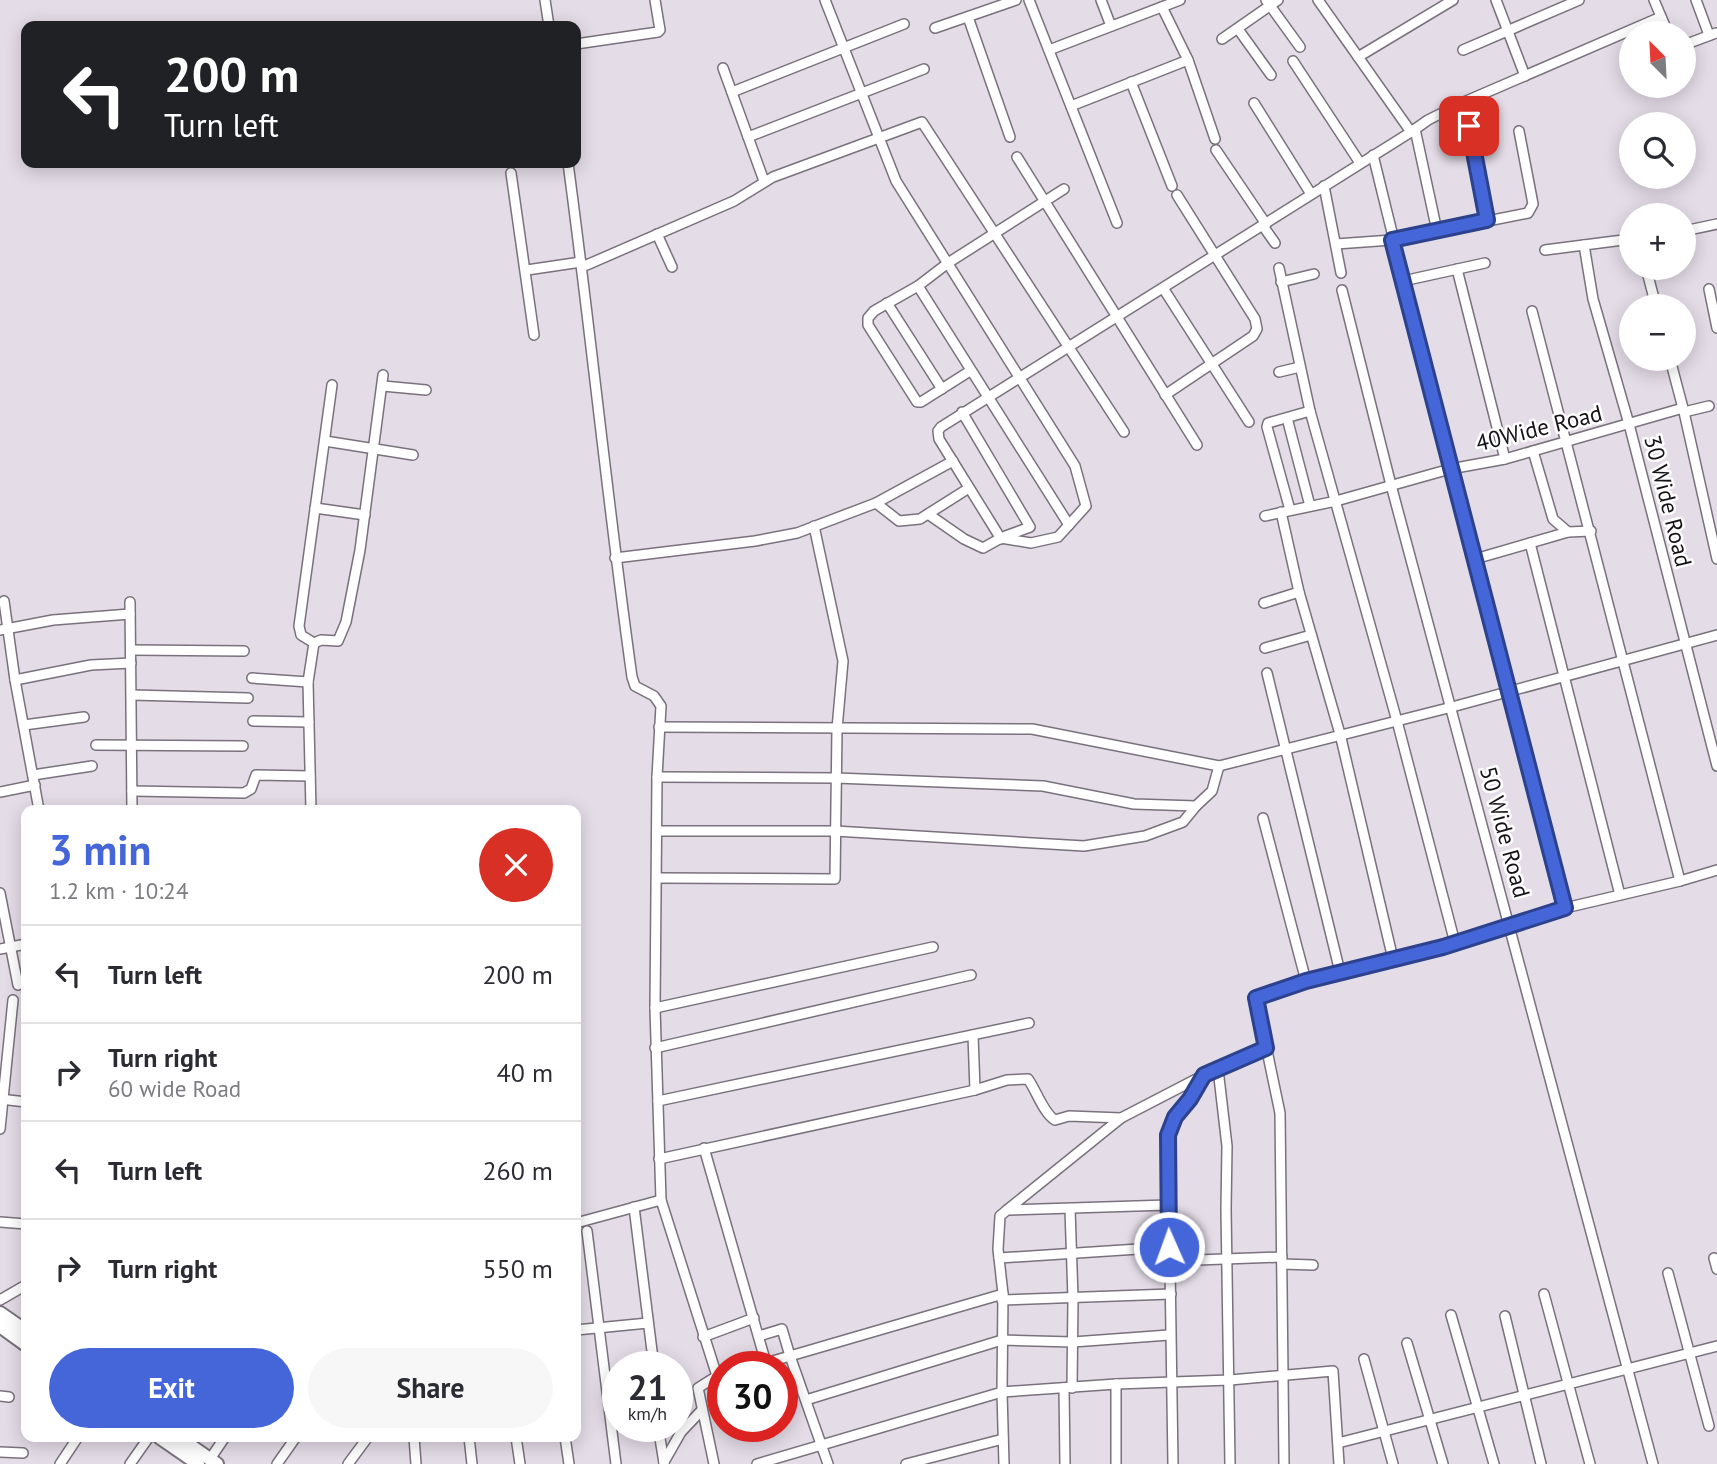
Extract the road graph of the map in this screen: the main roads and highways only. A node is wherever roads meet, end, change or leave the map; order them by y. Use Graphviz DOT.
graph roads {
  1 [pos="0,1313"];
  2 [pos="0,1326"];
  3 [pos="21,1328"];
  4 [pos="21,1341"];
  5 [pos="168,1442"];
  6 [pos="183,1442"];
  7 [pos="204,1463"];
  1 -- 3 [label="main road"];
  2 -- 4 [label="main road"];
  5 -- 7 [label="main road"];
  6 -- 7 [label="main road"];
}
